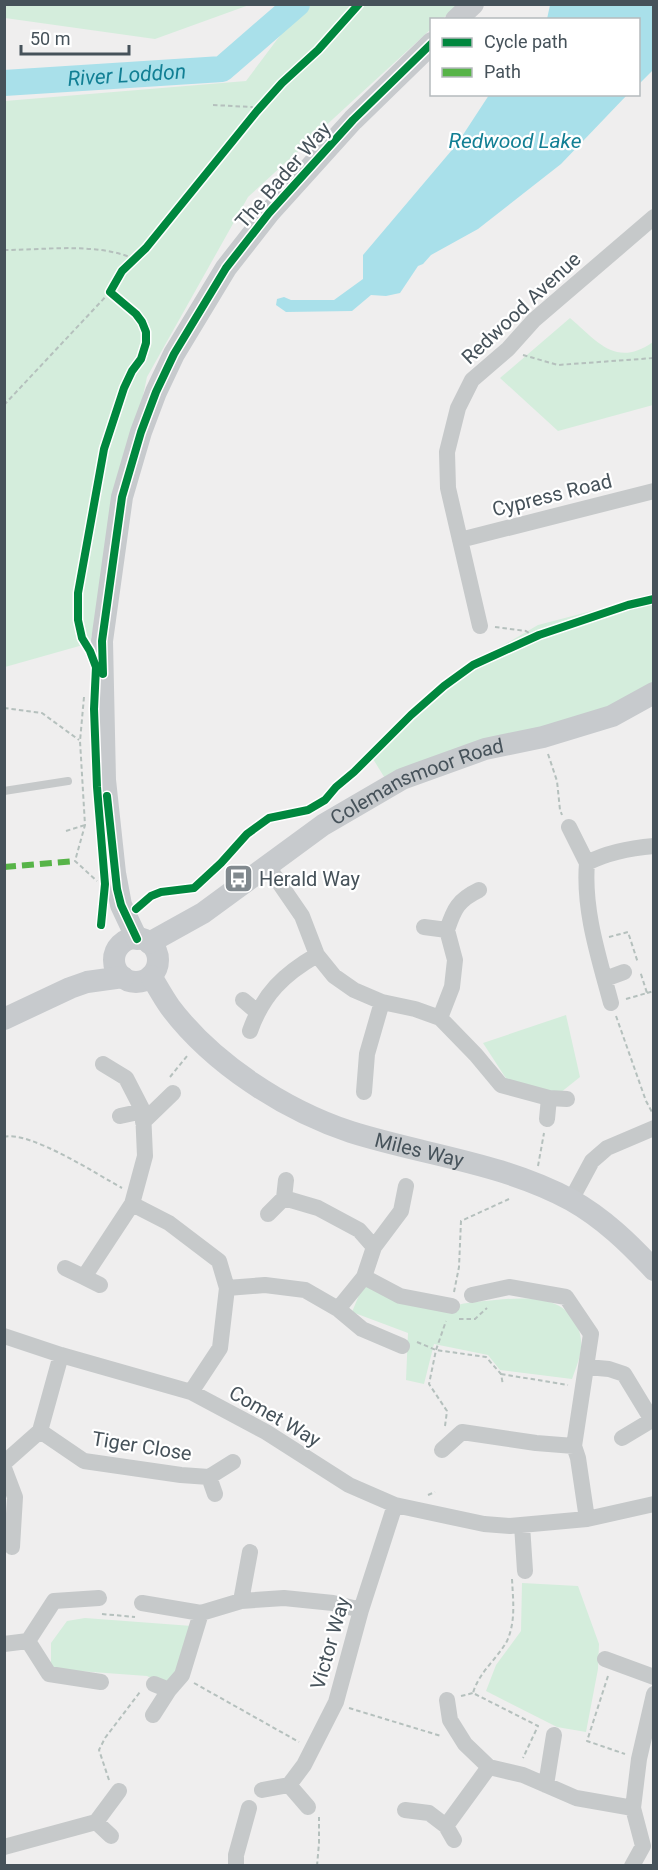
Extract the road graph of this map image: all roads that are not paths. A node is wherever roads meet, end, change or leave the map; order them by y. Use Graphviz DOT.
graph roads {
  1 [pos="472,4"];
  2 [pos="458,18"];
  3 [pos="430,45"];
  4 [pos="654,218"];
  5 [pos="654,491"];
  6 [pos="460,540"];
  7 [pos="480,626"];
  8 [pos="654,693"];
  9 [pos="68,780"];
  10 [pos="4,790"];
  11 [pos="569,827"];
  12 [pos="654,846"];
  13 [pos="587,863"];
  14 [pos="267,865"];
  15 [pos="479,890"];
  16 [pos="424,927"];
  17 [pos="447,930"];
  18 [pos="317,955"];
  19 [pos="136,960"];
  20 [pos="624,972"];
  21 [pos="605,979"];
  22 [pos="243,1000"];
  23 [pos="382,1002"];
  24 [pos="611,1003"];
  25 [pos="257,1012"];
  26 [pos="441,1018"];
  27 [pos="4,1019"];
  28 [pos="250,1031"];
  29 [pos="103,1064"];
  30 [pos="169,1088"];
  31 [pos="364,1092"];
  32 [pos="549,1098"];
  33 [pos="567,1099"];
  34 [pos="120,1116"];
  35 [pos="143,1117"];
  36 [pos="547,1119"];
  37 [pos="654,1128"];
  38 [pos="286,1180"];
  39 [pos="406,1186"];
  40 [pos="284,1198"];
  41 [pos="134,1200"];
  42 [pos="571,1200"];
  43 [pos="268,1214"];
  44 [pos="374,1247"];
  45 [pos="65,1268"];
  46 [pos="654,1270"];
  47 [pos="84,1277"];
  48 [pos="364,1277"];
  49 [pos="100,1286"];
  50 [pos="227,1288"];
  51 [pos="479,1294"];
  52 [pos="338,1309"];
  53 [pos="454,1313"];
  54 [pos="4,1336"];
  55 [pos="409,1344"];
  56 [pos="61,1355"];
  57 [pos="587,1367"];
  58 [pos="191,1392"];
  59 [pos="653,1420"];
  60 [pos="40,1431"];
  61 [pos="622,1438"];
  62 [pos="574,1446"];
  63 [pos="442,1450"];
  64 [pos="233,1462"];
  65 [pos="4,1463"];
  66 [pos="4,1468"];
  67 [pos="209,1477"];
  68 [pos="215,1494"];
  69 [pos="654,1504"];
  70 [pos="395,1505"];
  71 [pos="587,1519"];
  72 [pos="522,1525"];
  73 [pos="12,1547"];
  74 [pos="250,1552"];
  75 [pos="518,1574"];
  76 [pos="241,1601"];
  77 [pos="98,1606"];
  78 [pos="142,1610"];
  79 [pos="361,1610"];
  80 [pos="201,1613"];
  81 [pos="28,1641"];
  82 [pos="4,1644"];
  83 [pos="608,1660"];
  84 [pos="654,1677"];
  85 [pos="101,1682"];
  86 [pos="654,1694"];
  87 [pos="447,1700"];
  88 [pos="153,1715"];
  89 [pos="554,1735"];
  90 [pos="489,1767"];
  91 [pos="289,1785"];
  92 [pos="546,1785"];
  93 [pos="262,1790"];
  94 [pos="119,1791"];
  95 [pos="308,1807"];
  96 [pos="249,1808"];
  97 [pos="633,1808"];
  98 [pos="405,1810"];
  99 [pos="96,1822"];
  100 [pos="111,1836"];
  101 [pos="4,1847"];
  102 [pos="649,1847"];
  103 [pos="236,1866"];
  104 [pos="632,1866"];
  1 -- 2 [label="street"];
  3 -- 19 [label="street, The Bader Way"];
  4 -- 6 [label="street, Redwood Avenue"];
  5 -- 6 [label="street, Cypress Road"];
  6 -- 7 [label="street, Redwood Avenue"];
  8 -- 14 [label="street, Colemansmoor Road"];
  9 -- 10 [label="lane"];
  11 -- 13 [label="street"];
  12 -- 13 [label="street"];
  13 -- 21 [label="street"];
  14 -- 18 [label="street"];
  14 -- 19 [label="street, Colemansmoor Road"];
  15 -- 17 [label="street"];
  16 -- 17 [label="street"];
  17 -- 26 [label="street"];
  18 -- 23 [label="street"];
  18 -- 25 [label="street"];
  19 -- 27 [label="street"];
  19 -- 42 [label="street, Miles Way"];
  20 -- 21 [label="street"];
  21 -- 24 [label="street"];
  22 -- 25 [label="street"];
  23 -- 26 [label="street"];
  23 -- 31 [label="street"];
  25 -- 28 [label="street"];
  26 -- 32 [label="street"];
  29 -- 35 [label="street"];
  30 -- 35 [label="street"];
  32 -- 33 [label="street"];
  32 -- 36 [label="street"];
  34 -- 35 [label="street"];
  35 -- 41 [label="street"];
  37 -- 42 [label="street"];
  38 -- 40 [label="street"];
  39 -- 44 [label="street"];
  40 -- 43 [label="street"];
  40 -- 44 [label="street"];
  41 -- 47 [label="street"];
  41 -- 50 [label="street"];
  42 -- 46 [label="street, Miles Way"];
  44 -- 48 [label="street"];
  45 -- 47 [label="street"];
  47 -- 49 [label="street"];
  48 -- 52 [label="street"];
  48 -- 53 [label="street"];
  50 -- 52 [label="street"];
  50 -- 58 [label="street"];
  51 -- 57 [label="street"];
  52 -- 55 [label="street"];
  54 -- 56 [label="street, Comet Way"];
  56 -- 58 [label="street, Comet Way"];
  56 -- 60 [label="street"];
  57 -- 59 [label="street"];
  57 -- 62 [label="street"];
  58 -- 70 [label="street, Comet Way"];
  59 -- 61 [label="street"];
  60 -- 65 [label="street"];
  60 -- 67 [label="street, Tiger Close"];
  62 -- 63 [label="street"];
  62 -- 71 [label="street"];
  64 -- 67 [label="street, Tiger Close"];
  66 -- 73 [label="street"];
  67 -- 68 [label="street, Tiger Close"];
  69 -- 71 [label="street, Comet Way"];
  70 -- 72 [label="street, Comet Way"];
  70 -- 79 [label="street, Victor Way"];
  71 -- 72 [label="street, Comet Way"];
  72 -- 75 [label="street"];
  74 -- 76 [label="street"];
  76 -- 79 [label="street"];
  76 -- 80 [label="street"];
  77 -- 81 [label="street"];
  78 -- 80 [label="street"];
  79 -- 91 [label="street, Victor Way"];
  80 -- 88 [label="street"];
  81 -- 82 [label="street"];
  81 -- 85 [label="street"];
  83 -- 84 [label="street"];
  86 -- 97 [label="street"];
  87 -- 90 [label="street"];
  89 -- 92 [label="street"];
  90 -- 92 [label="street"];
  90 -- 98 [label="street"];
  91 -- 93 [label="street"];
  91 -- 95 [label="street"];
  92 -- 97 [label="street"];
  94 -- 99 [label="street"];
  96 -- 103 [label="street"];
  97 -- 102 [label="street"];
  99 -- 100 [label="street"];
  99 -- 101 [label="street"];
  102 -- 104 [label="street"];
}
